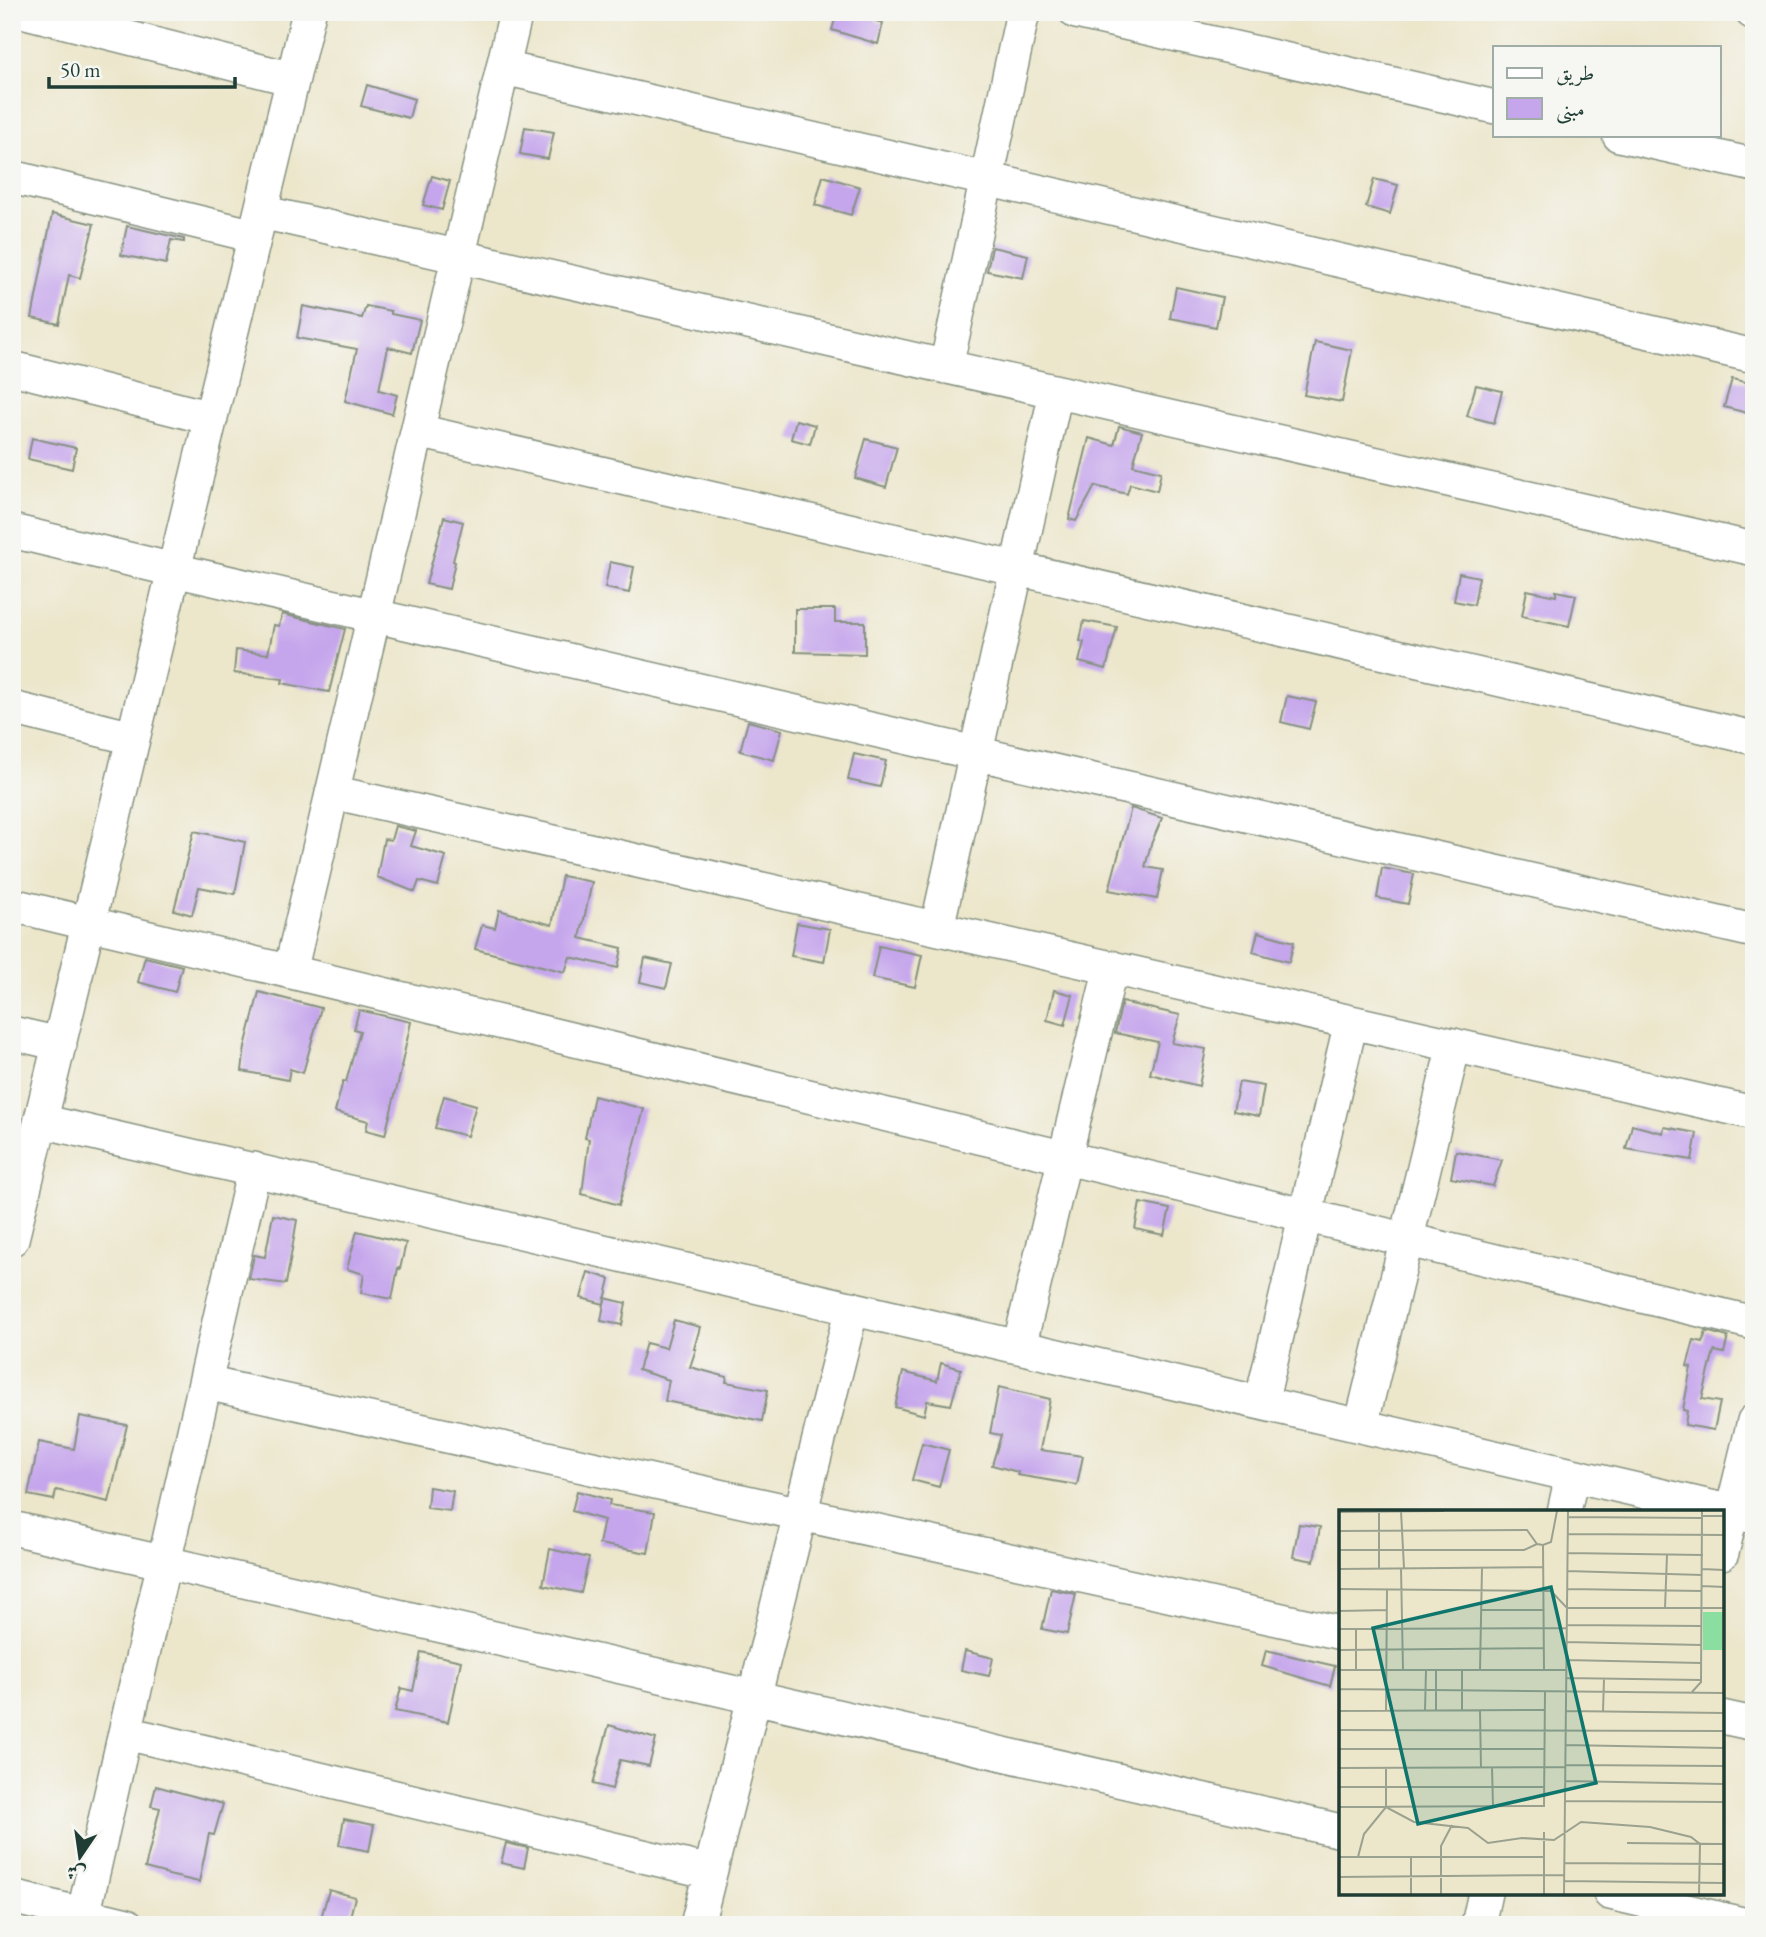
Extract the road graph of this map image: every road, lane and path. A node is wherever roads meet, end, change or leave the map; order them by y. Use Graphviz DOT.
graph roads {
  1 [pos="26,12"];
  2 [pos="309,12"];
  3 [pos="516,12"];
  4 [pos="1023,12"];
  5 [pos="1076,12"];
  6 [pos="504,68"];
  7 [pos="293,79"];
  8 [pos="1493,107"];
  9 [pos="1624,136"];
  10 [pos="1754,165"];
  11 [pos="12,177"];
  12 [pos="986,179"];
  13 [pos="258,224"];
  14 [pos="459,258"];
  15 [pos="1754,356"];
  16 [pos="946,367"];
  17 [pos="12,368"];
  18 [pos="1056,392"];
  19 [pos="211,418"];
  20 [pos="418,431"];
  21 [pos="12,531"];
  22 [pos="1754,549"];
  23 [pos="1017,568"];
  24 [pos="174,570"];
  25 [pos="374,616"];
  26 [pos="12,708"];
  27 [pos="134,738"];
  28 [pos="1754,738"];
  29 [pos="976,753"];
  30 [pos="332,792"];
  31 [pos="12,905"];
  32 [pos="89,923"];
  33 [pos="937,928"];
  34 [pos="1754,931"];
  35 [pos="1111,967"];
  36 [pos="290,972"];
  37 [pos="1351,1022"];
  38 [pos="12,1033"];
  39 [pos="60,1044"];
  40 [pos="1454,1045"];
  41 [pos="1754,1113"];
  42 [pos="41,1121"];
  43 [pos="1065,1158"];
  44 [pos="254,1169"];
  45 [pos="1306,1216"];
  46 [pos="14,1224"];
  47 [pos="1406,1240"];
  48 [pos="852,1308"];
  49 [pos="1754,1323"];
  50 [pos="1018,1347"];
  51 [pos="206,1383"];
  52 [pos="1261,1403"];
  53 [pos="1754,1421"];
  54 [pos="1361,1426"];
  55 [pos="1572,1475"];
  56 [pos="1564,1510"];
  57 [pos="1722,1510"];
  58 [pos="1724,1511"];
  59 [pos="800,1514"];
  60 [pos="1743,1515"];
  61 [pos="12,1528"];
  62 [pos="1724,1549"];
  63 [pos="165,1561"];
  64 [pos="1339,1633"];
  65 [pos="754,1696"];
  66 [pos="1724,1717"];
  67 [pos="1754,1724"];
  68 [pos="126,1733"];
  69 [pos="1339,1831"];
  70 [pos="710,1872"];
  71 [pos="1485,1895"];
  72 [pos="12,1897"];
  73 [pos="1631,1903"];
  74 [pos="83,1919"];
  75 [pos="128,1925"];
  76 [pos="697,1925"];
  77 [pos="1478,1925"];
  78 [pos="1747,1925"];
  1 -- 7 [label="street"];
  2 -- 7 [label="street"];
  3 -- 6 [label="street"];
  4 -- 12 [label="street"];
  5 -- 8 [label="street"];
  6 -- 12 [label="street"];
  6 -- 14 [label="street"];
  7 -- 13 [label="street"];
  9 -- 10 [label="street"];
  11 -- 13 [label="street"];
  12 -- 15 [label="street"];
  12 -- 16 [label="street"];
  13 -- 14 [label="street"];
  13 -- 19 [label="street"];
  14 -- 16 [label="street"];
  14 -- 20 [label="street"];
  16 -- 18 [label="street"];
  17 -- 19 [label="street"];
  18 -- 22 [label="street"];
  18 -- 23 [label="street"];
  19 -- 24 [label="street"];
  20 -- 23 [label="street"];
  20 -- 25 [label="street"];
  21 -- 24 [label="street"];
  23 -- 28 [label="street"];
  23 -- 29 [label="street"];
  24 -- 25 [label="street"];
  24 -- 27 [label="street"];
  25 -- 29 [label="street"];
  25 -- 30 [label="street"];
  26 -- 27 [label="street"];
  27 -- 32 [label="street"];
  29 -- 33 [label="street"];
  29 -- 34 [label="street"];
  30 -- 33 [label="street"];
  30 -- 36 [label="street"];
  31 -- 32 [label="street"];
  32 -- 36 [label="street"];
  32 -- 39 [label="street"];
  33 -- 35 [label="street"];
  35 -- 37 [label="street"];
  35 -- 43 [label="street"];
  36 -- 43 [label="street"];
  37 -- 40 [label="street"];
  37 -- 45 [label="street"];
  38 -- 39 [label="street"];
  39 -- 42 [label="street"];
  40 -- 41 [label="street"];
  40 -- 47 [label="street"];
  42 -- 44 [label="street"];
  42 -- 46 [label="street"];
  43 -- 45 [label="street"];
  43 -- 50 [label="street"];
  44 -- 48 [label="street"];
  44 -- 51 [label="street"];
  45 -- 47 [label="street"];
  45 -- 52 [label="street"];
  47 -- 49 [label="street"];
  47 -- 54 [label="street"];
  48 -- 50 [label="street"];
  48 -- 59 [label="street"];
  50 -- 52 [label="street"];
  51 -- 59 [label="street"];
  51 -- 63 [label="street"];
  52 -- 54 [label="street"];
  53 -- 60 [label="street"];
  54 -- 55 [label="street"];
  55 -- 56 [label="street"];
  55 -- 57 [label="street"];
  58 -- 60 [label="street"];
  59 -- 64 [label="street"];
  59 -- 65 [label="street"];
  60 -- 62 [label="street"];
  61 -- 63 [label="street"];
  63 -- 65 [label="street"];
  63 -- 68 [label="street"];
  65 -- 69 [label="street"];
  65 -- 70 [label="street"];
  66 -- 67 [label="street"];
  68 -- 70 [label="street"];
  68 -- 74 [label="street"];
  70 -- 76 [label="street"];
  71 -- 77 [label="street"];
  72 -- 74 [label="street"];
  73 -- 78 [label="street"];
  74 -- 75 [label="street"];
}
